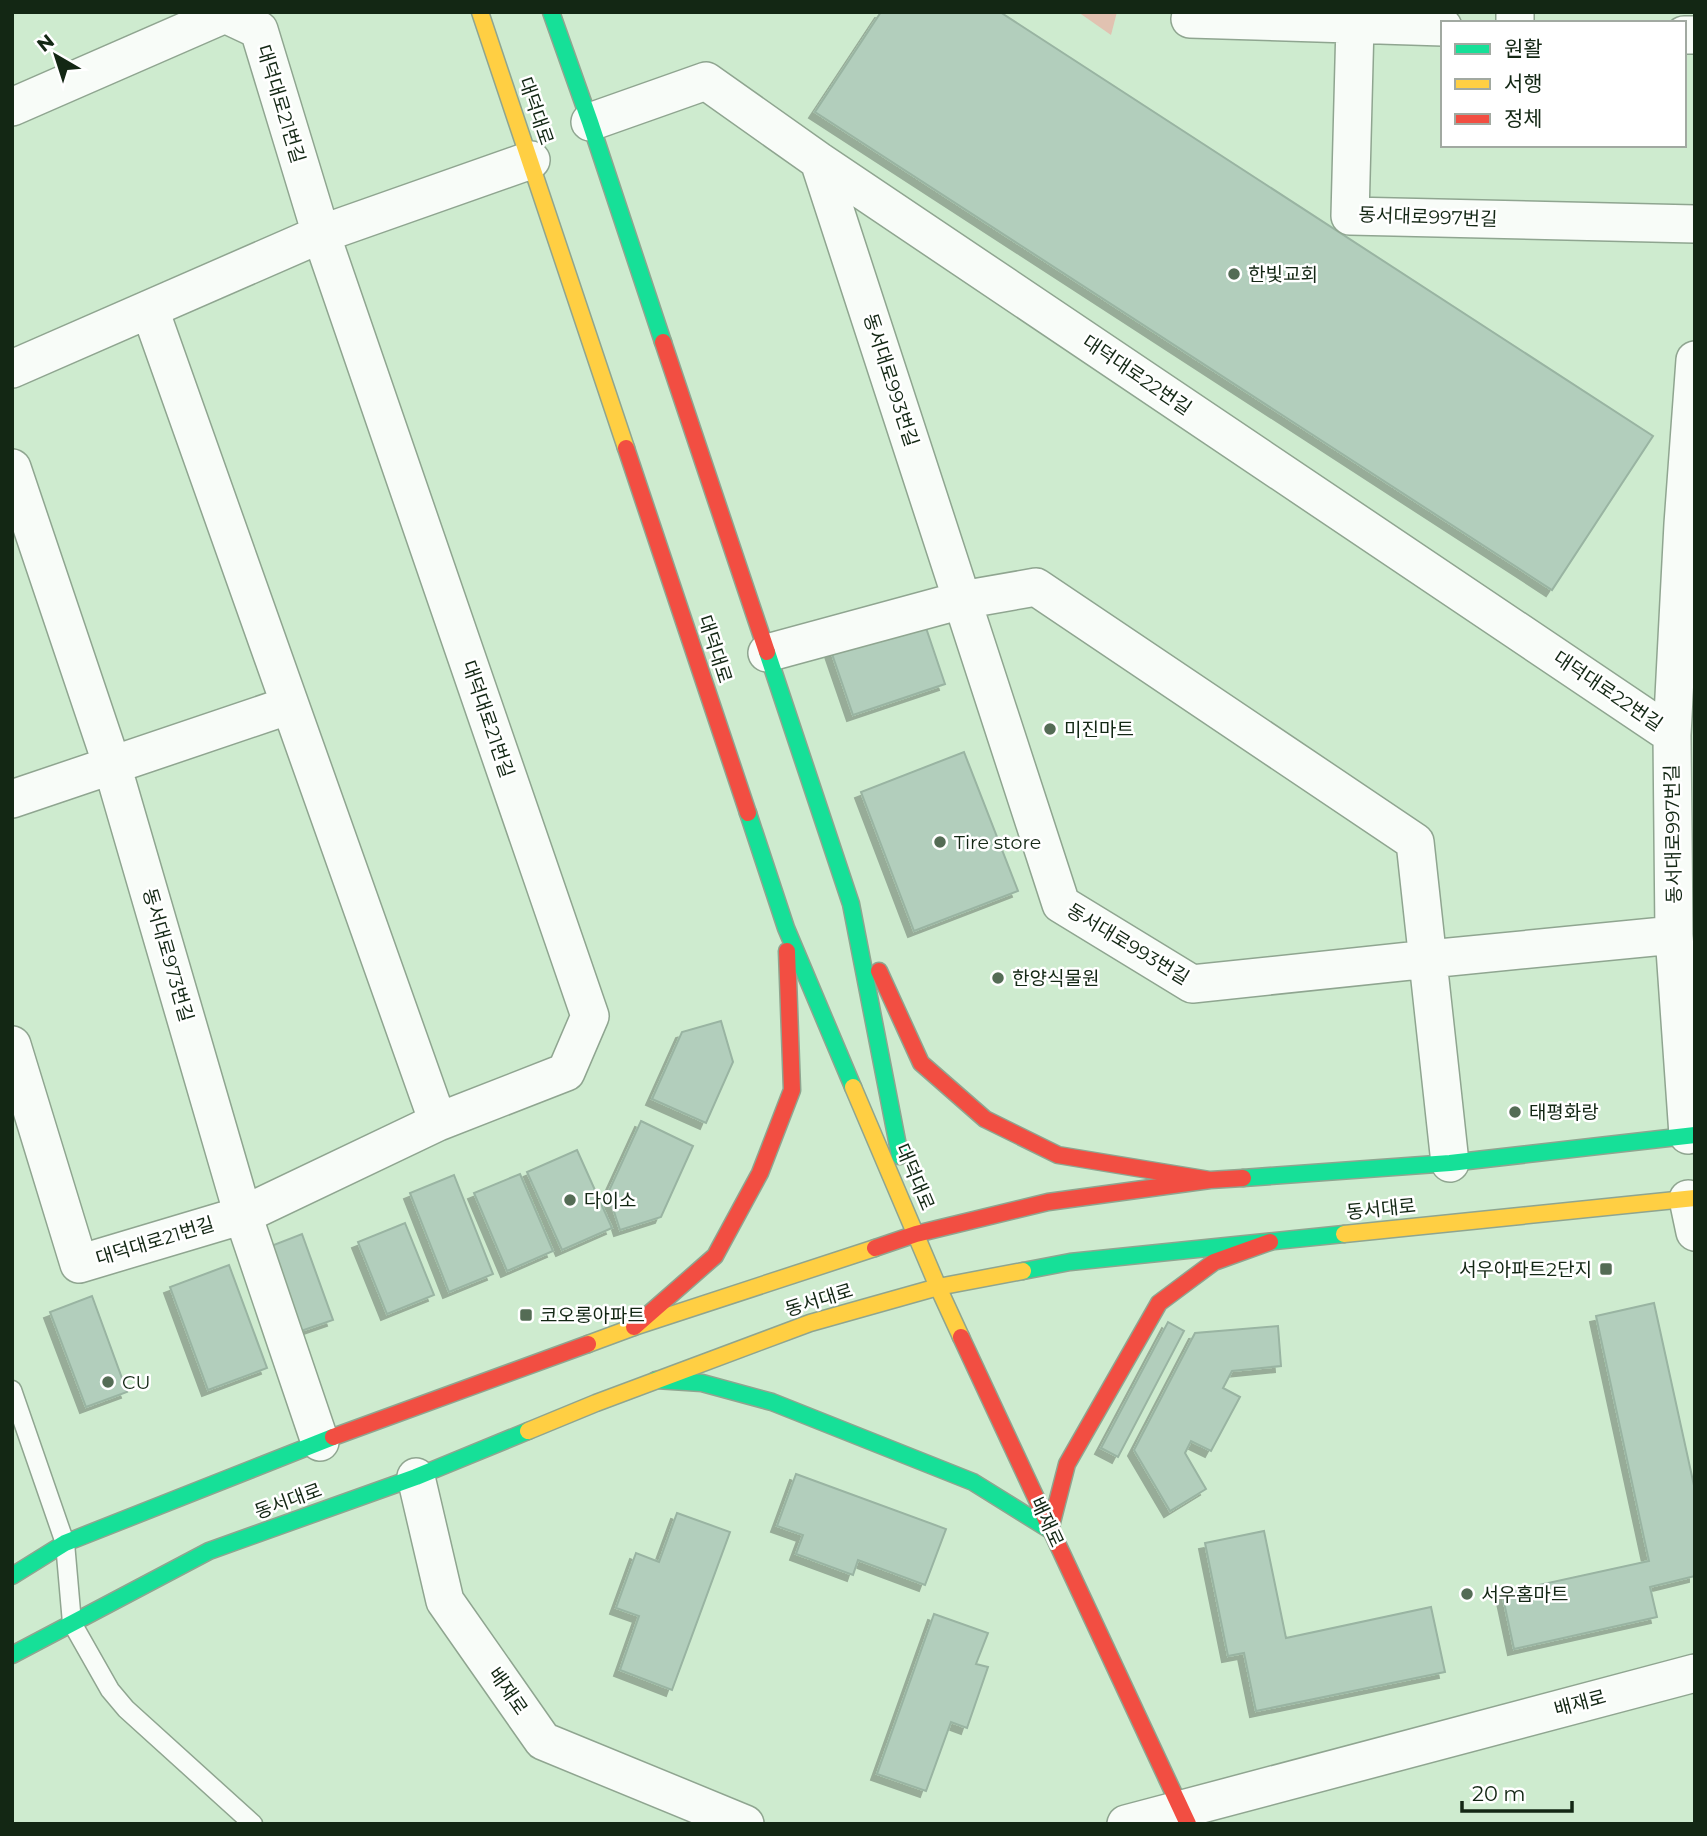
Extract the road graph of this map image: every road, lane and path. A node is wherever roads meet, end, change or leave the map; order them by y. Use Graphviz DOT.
graph roads {
  1 [pos="480,12"];
  2 [pos="551,12"];
  3 [pos="1190,19"];
  4 [pos="1354,24"];
  5 [pos="1441,27"];
  6 [pos="12,107"];
  7 [pos="590,122"];
  8 [pos="531,160"];
  9 [pos="819,161"];
  10 [pos="1695,223"];
  11 [pos="321,234"];
  12 [pos="150,310"];
  13 [pos="1695,360"];
  14 [pos="12,369"];
  15 [pos="12,468"];
  16 [pos="1689,524"];
  17 [pos="962,600"];
  18 [pos="767,653"];
  19 [pos="290,705"];
  20 [pos="1672,735"];
  21 [pos="112,765"];
  22 [pos="12,799"];
  23 [pos="851,905"];
  24 [pos="786,928"];
  25 [pos="1674,935"];
  26 [pos="1429,959"];
  27 [pos="12,1045"];
  28 [pos="438,1122"];
  29 [pos="1691,1135"];
  30 [pos="1450,1163"];
  31 [pos="1210,1180"];
  32 [pos="1692,1210"];
  33 [pos="243,1215"];
  34 [pos="916,1234"];
  35 [pos="1270,1242"];
  36 [pos="938,1287"];
  37 [pos="634,1327"];
  38 [pos="656,1380"];
  39 [pos="12,1390"];
  40 [pos="320,1442"];
  41 [pos="416,1477"];
  42 [pos="1050,1530"];
  43 [pos="65,1543"];
  44 [pos="12,1576"];
  45 [pos="72,1623"];
  46 [pos="12,1654"];
  47 [pos="1695,1673"];
  48 [pos="1184,1816"];
  49 [pos="253,1824"];
  50 [pos="745,1824"];
  51 [pos="1126,1824"];
  1 -- 8 [label="main road, 대덕대로"];
  2 -- 7 [label="main road, 대덕대로"];
  3 -- 4 [label="street"];
  4 -- 5 [label="street"];
  4 -- 10 [label="street, 동서대로997번길"];
  6 -- 11 [label="street, 대덕대로21번길"];
  7 -- 9 [label="street, 대덕대로22번길"];
  7 -- 18 [label="main road, 대덕대로"];
  8 -- 11 [label="street"];
  8 -- 24 [label="main road, 대덕대로"];
  9 -- 17 [label="street, 동서대로993번길"];
  9 -- 20 [label="street, 대덕대로22번길"];
  11 -- 12 [label="street"];
  11 -- 28 [label="street, 대덕대로21번길"];
  12 -- 14 [label="street"];
  12 -- 19 [label="street"];
  13 -- 16 [label="street, 동서대로997번길"];
  15 -- 21 [label="street, 동서대로973번길"];
  16 -- 20 [label="street, 동서대로997번길"];
  17 -- 18 [label="street"];
  17 -- 26 [label="street"];
  17 -- 26 [label="street, 동서대로993번길"];
  18 -- 23 [label="main road, 대덕대로"];
  19 -- 21 [label="street"];
  19 -- 28 [label="street"];
  20 -- 25 [label="street, 동서대로997번길"];
  21 -- 22 [label="street"];
  21 -- 33 [label="street, 동서대로973번길"];
  23 -- 31 [label="main road"];
  23 -- 34 [label="main road, 대덕대로"];
  24 -- 34 [label="main road, 대덕대로"];
  24 -- 37 [label="main road"];
  25 -- 26 [label="street"];
  25 -- 29 [label="street, 동서대로997번길"];
  26 -- 30 [label="street"];
  27 -- 33 [label="street, 대덕대로21번길"];
  28 -- 33 [label="street, 대덕대로21번길"];
  29 -- 30 [label="main road, 동서대로"];
  30 -- 31 [label="main road, 동서대로"];
  31 -- 34 [label="main road, 동서대로"];
  32 -- 35 [label="main road, 동서대로"];
  33 -- 40 [label="street, 동서대로973번길"];
  34 -- 36 [label="main road, 배재로"];
  34 -- 37 [label="main road, 동서대로"];
  35 -- 36 [label="main road, 동서대로"];
  35 -- 42 [label="main road"];
  36 -- 38 [label="main road, 동서대로"];
  36 -- 42 [label="main road, 배재로"];
  37 -- 40 [label="main road, 동서대로"];
  38 -- 41 [label="main road, 동서대로"];
  38 -- 42 [label="main road"];
  39 -- 43 [label="lane"];
  40 -- 43 [label="main road, 동서대로"];
  41 -- 45 [label="main road, 동서대로"];
  41 -- 50 [label="street, 배재로"];
  42 -- 48 [label="main road, 배재로"];
  43 -- 44 [label="main road, 동서대로"];
  43 -- 45 [label="lane"];
  45 -- 46 [label="main road, 동서대로"];
  45 -- 49 [label="lane"];
  47 -- 48 [label="street, 배재로"];
  48 -- 51 [label="street, 배재로"];
}
